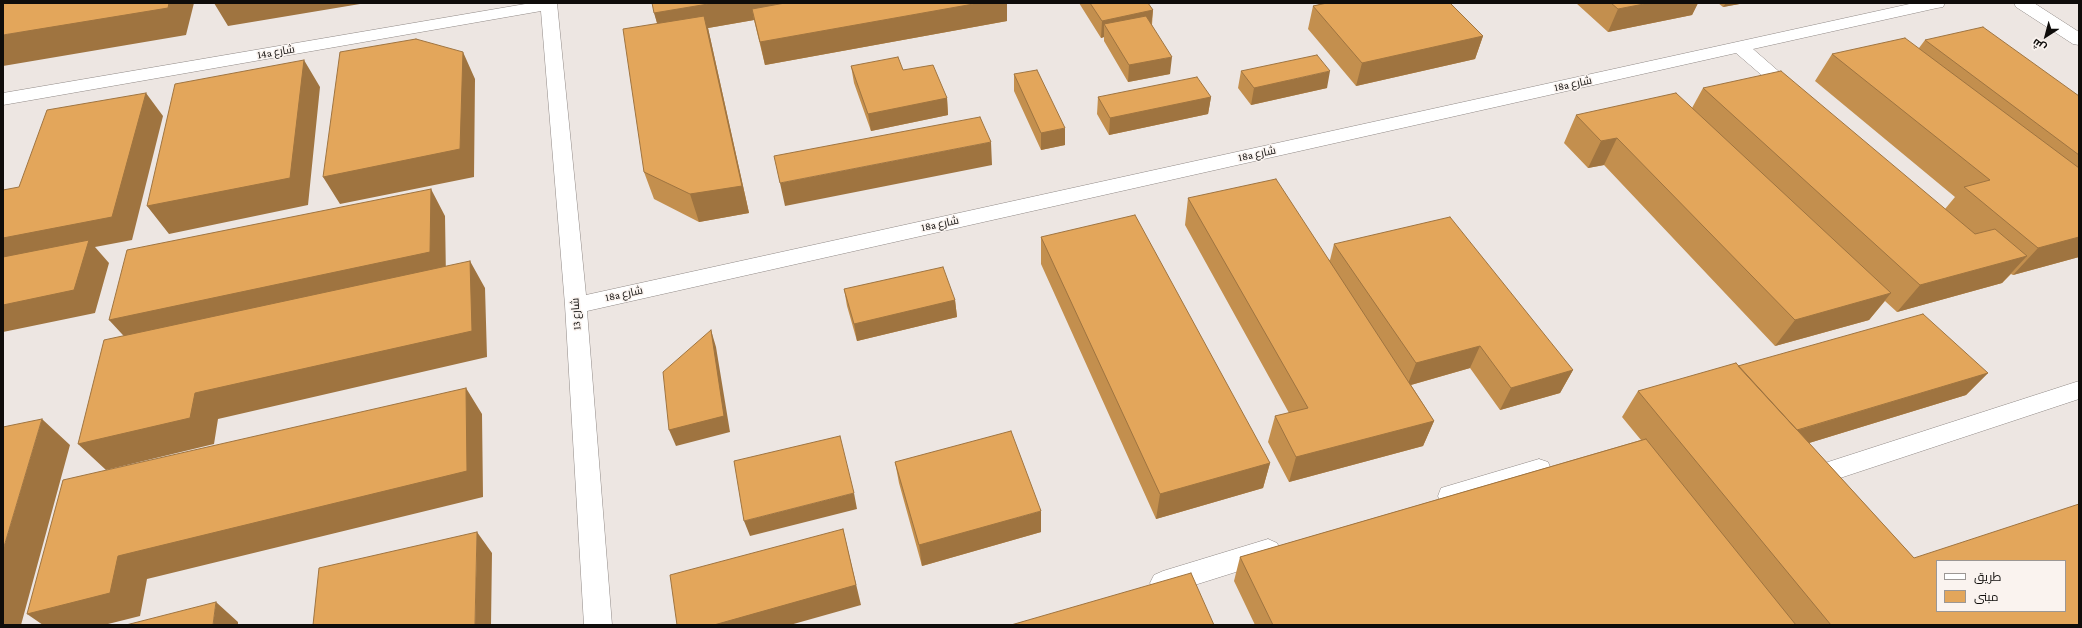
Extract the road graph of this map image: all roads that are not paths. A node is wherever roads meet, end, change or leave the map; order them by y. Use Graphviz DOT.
graph roads {
  1 [pos="1938,3"];
  2 [pos="2022,3"];
  3 [pos="549,4"];
  4 [pos="2079,40"];
  5 [pos="1739,47"];
  6 [pos="3,99"];
  7 [pos="1805,104"];
  8 [pos="576,305"];
  9 [pos="2079,390"];
  10 [pos="1539,469"];
  11 [pos="1828,472"];
  12 [pos="1425,504"];
  13 [pos="1289,545"];
  14 [pos="1138,591"];
  15 [pos="598,625"];
  1 -- 5 [label="lane, 18a شارع"];
  2 -- 4 [label="lane"];
  3 -- 6 [label="lane, 14a شارع"];
  3 -- 8 [label="lane, شارع 13"];
  5 -- 7 [label="lane"];
  5 -- 8 [label="lane, 18a شارع"];
  8 -- 15 [label="lane, شارع 13"];
  9 -- 11 [label="lane"];
  10 -- 12 [label="lane"];
  13 -- 14 [label="lane"];
}
